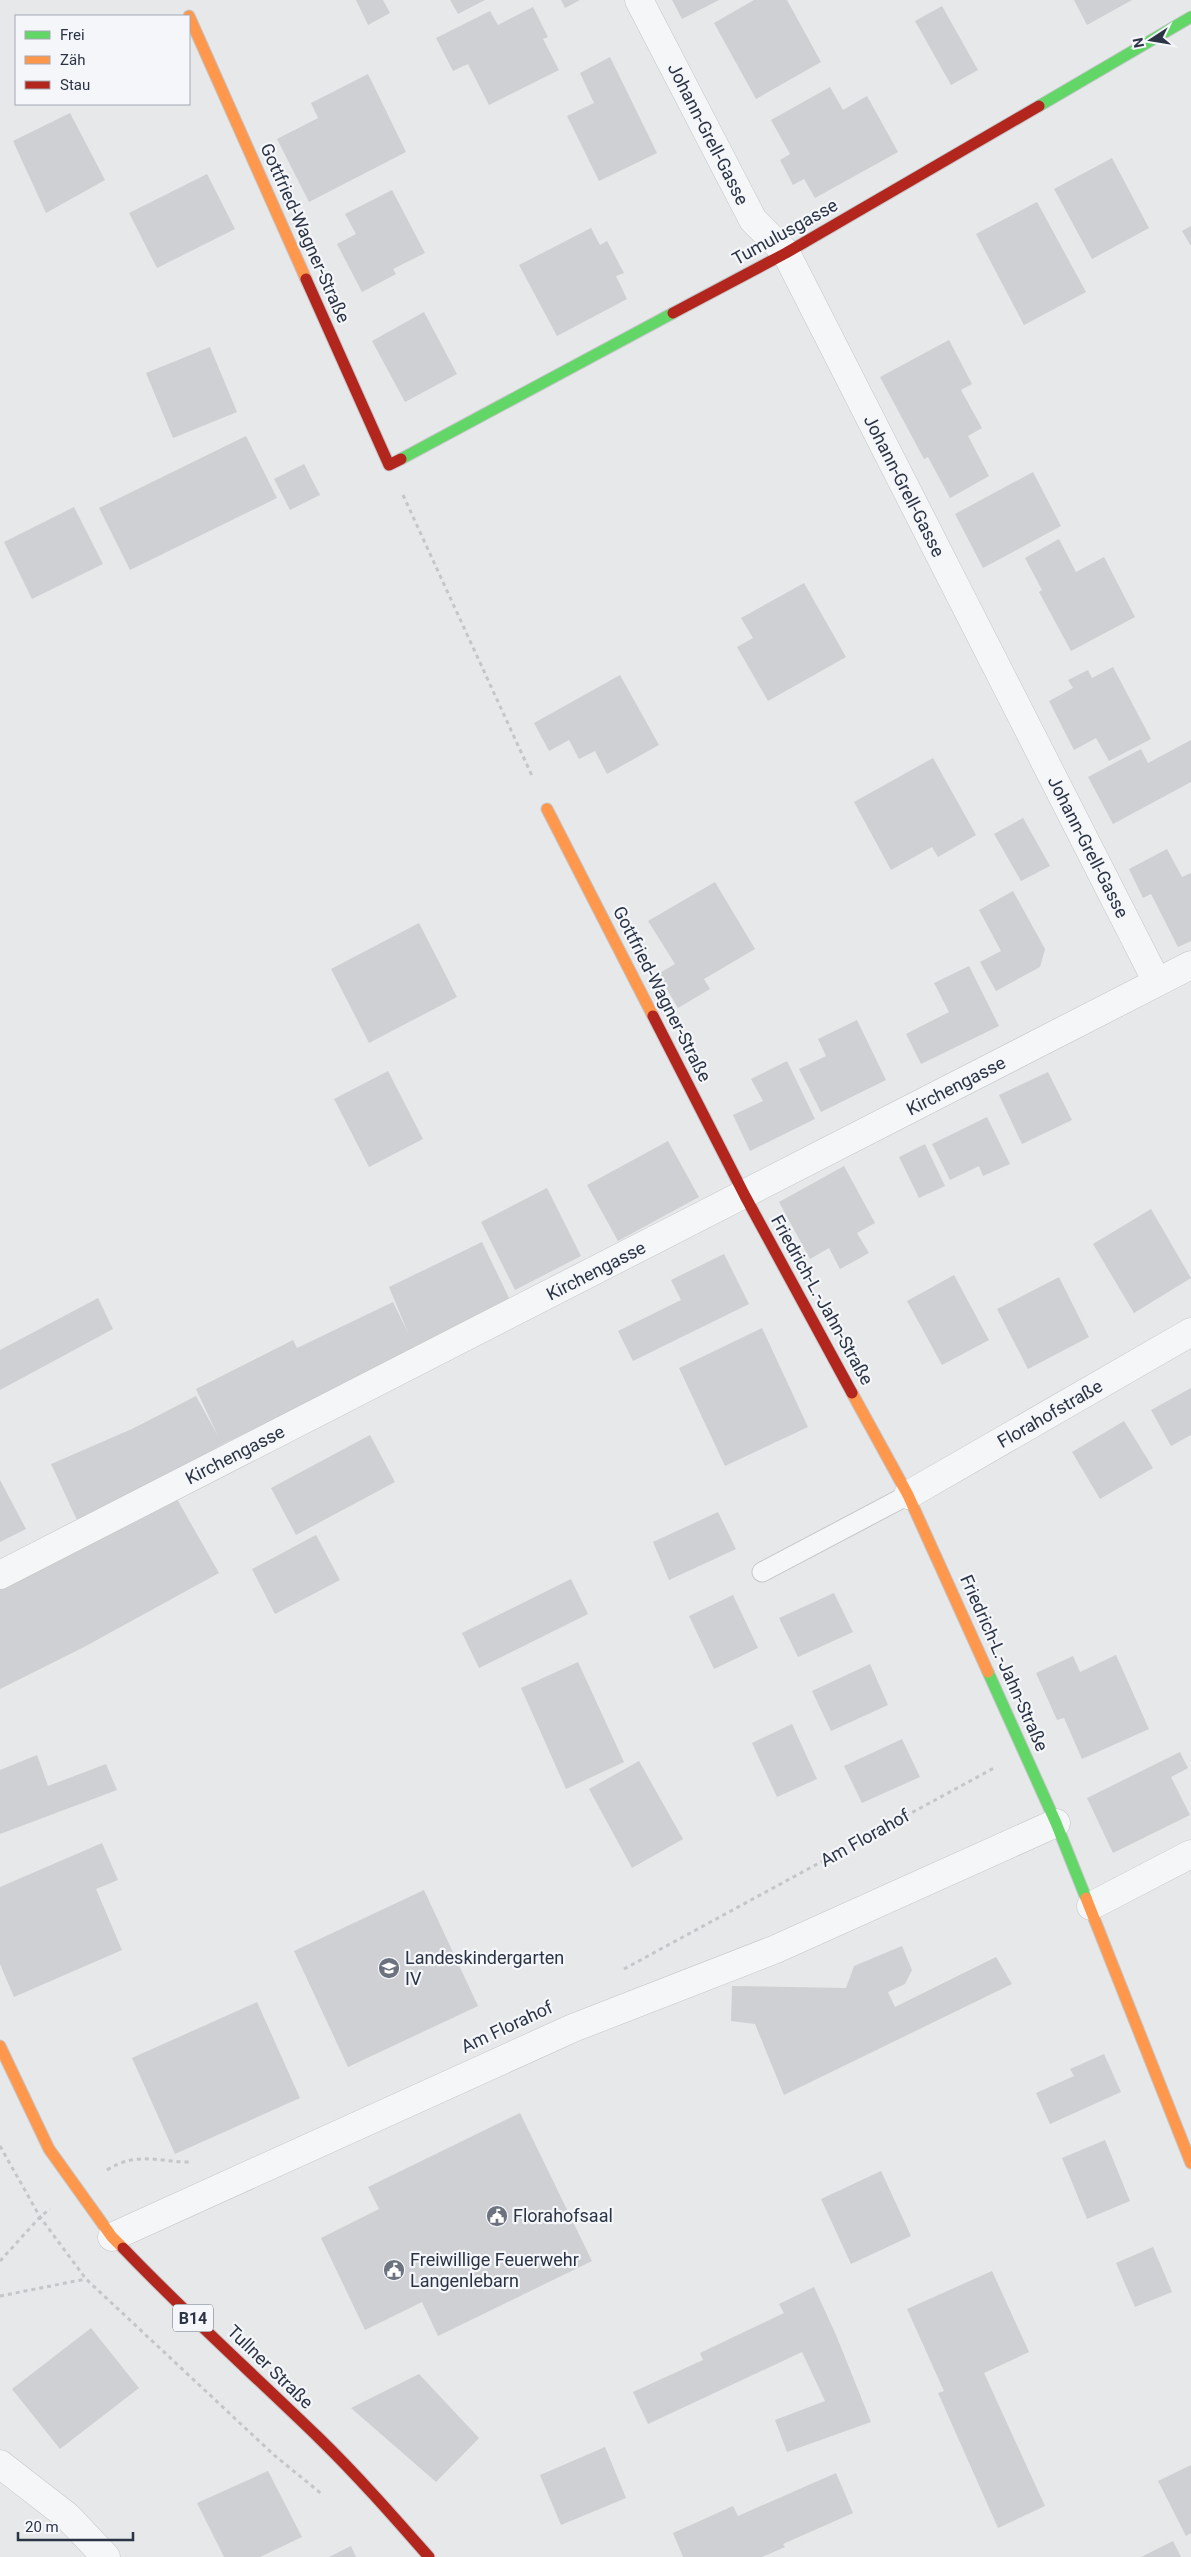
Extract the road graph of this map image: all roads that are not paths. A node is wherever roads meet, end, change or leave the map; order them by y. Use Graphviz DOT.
graph roads {
  1 [pos="639,0"];
  2 [pos="1191,17"];
  3 [pos="190,18"];
  4 [pos="786,254"];
  5 [pos="389,465"];
  6 [pos="547,809"];
  7 [pos="1191,965"];
  8 [pos="1157,982"];
  9 [pos="745,1196"];
  10 [pos="1191,1332"];
  11 [pos="908,1495"];
  12 [pos="762,1572"];
  13 [pos="0,1575"];
  14 [pos="1056,1823"];
  15 [pos="1191,1854"];
  16 [pos="1091,1906"];
  17 [pos="0,2046"];
  18 [pos="1191,2163"];
  19 [pos="112,2238"];
  20 [pos="0,2464"];
  21 [pos="106,2557"];
  22 [pos="429,2557"];
  1 -- 4 [label="street, Johann-Grell-Gasse"];
  2 -- 4 [label="street, Tumulusgasse"];
  3 -- 5 [label="street, Gottfried-Wagner-Straße"];
  4 -- 5 [label="street, Tumulusgasse"];
  4 -- 8 [label="street, Johann-Grell-Gasse"];
  6 -- 9 [label="street, Gottfried-Wagner-Straße"];
  7 -- 8 [label="street, Kirchengasse"];
  8 -- 9 [label="street, Kirchengasse"];
  9 -- 11 [label="street, Friedrich-L.-Jahn-Straße"];
  9 -- 13 [label="street, Kirchengasse"];
  10 -- 11 [label="street, Florahofstraße"];
  11 -- 12 [label="lane"];
  11 -- 14 [label="street, Friedrich-L.-Jahn-Straße"];
  14 -- 16 [label="street, Friedrich-L.-Jahn-Straße"];
  14 -- 19 [label="street, Am Florahof"];
  15 -- 16 [label="street"];
  16 -- 18 [label="street, Friedrich-L.-Jahn-Straße"];
  17 -- 19 [label="street, Tullner Straße / B14"];
  19 -- 22 [label="street, Tullner Straße / B14"];
  20 -- 21 [label="street"];
}
